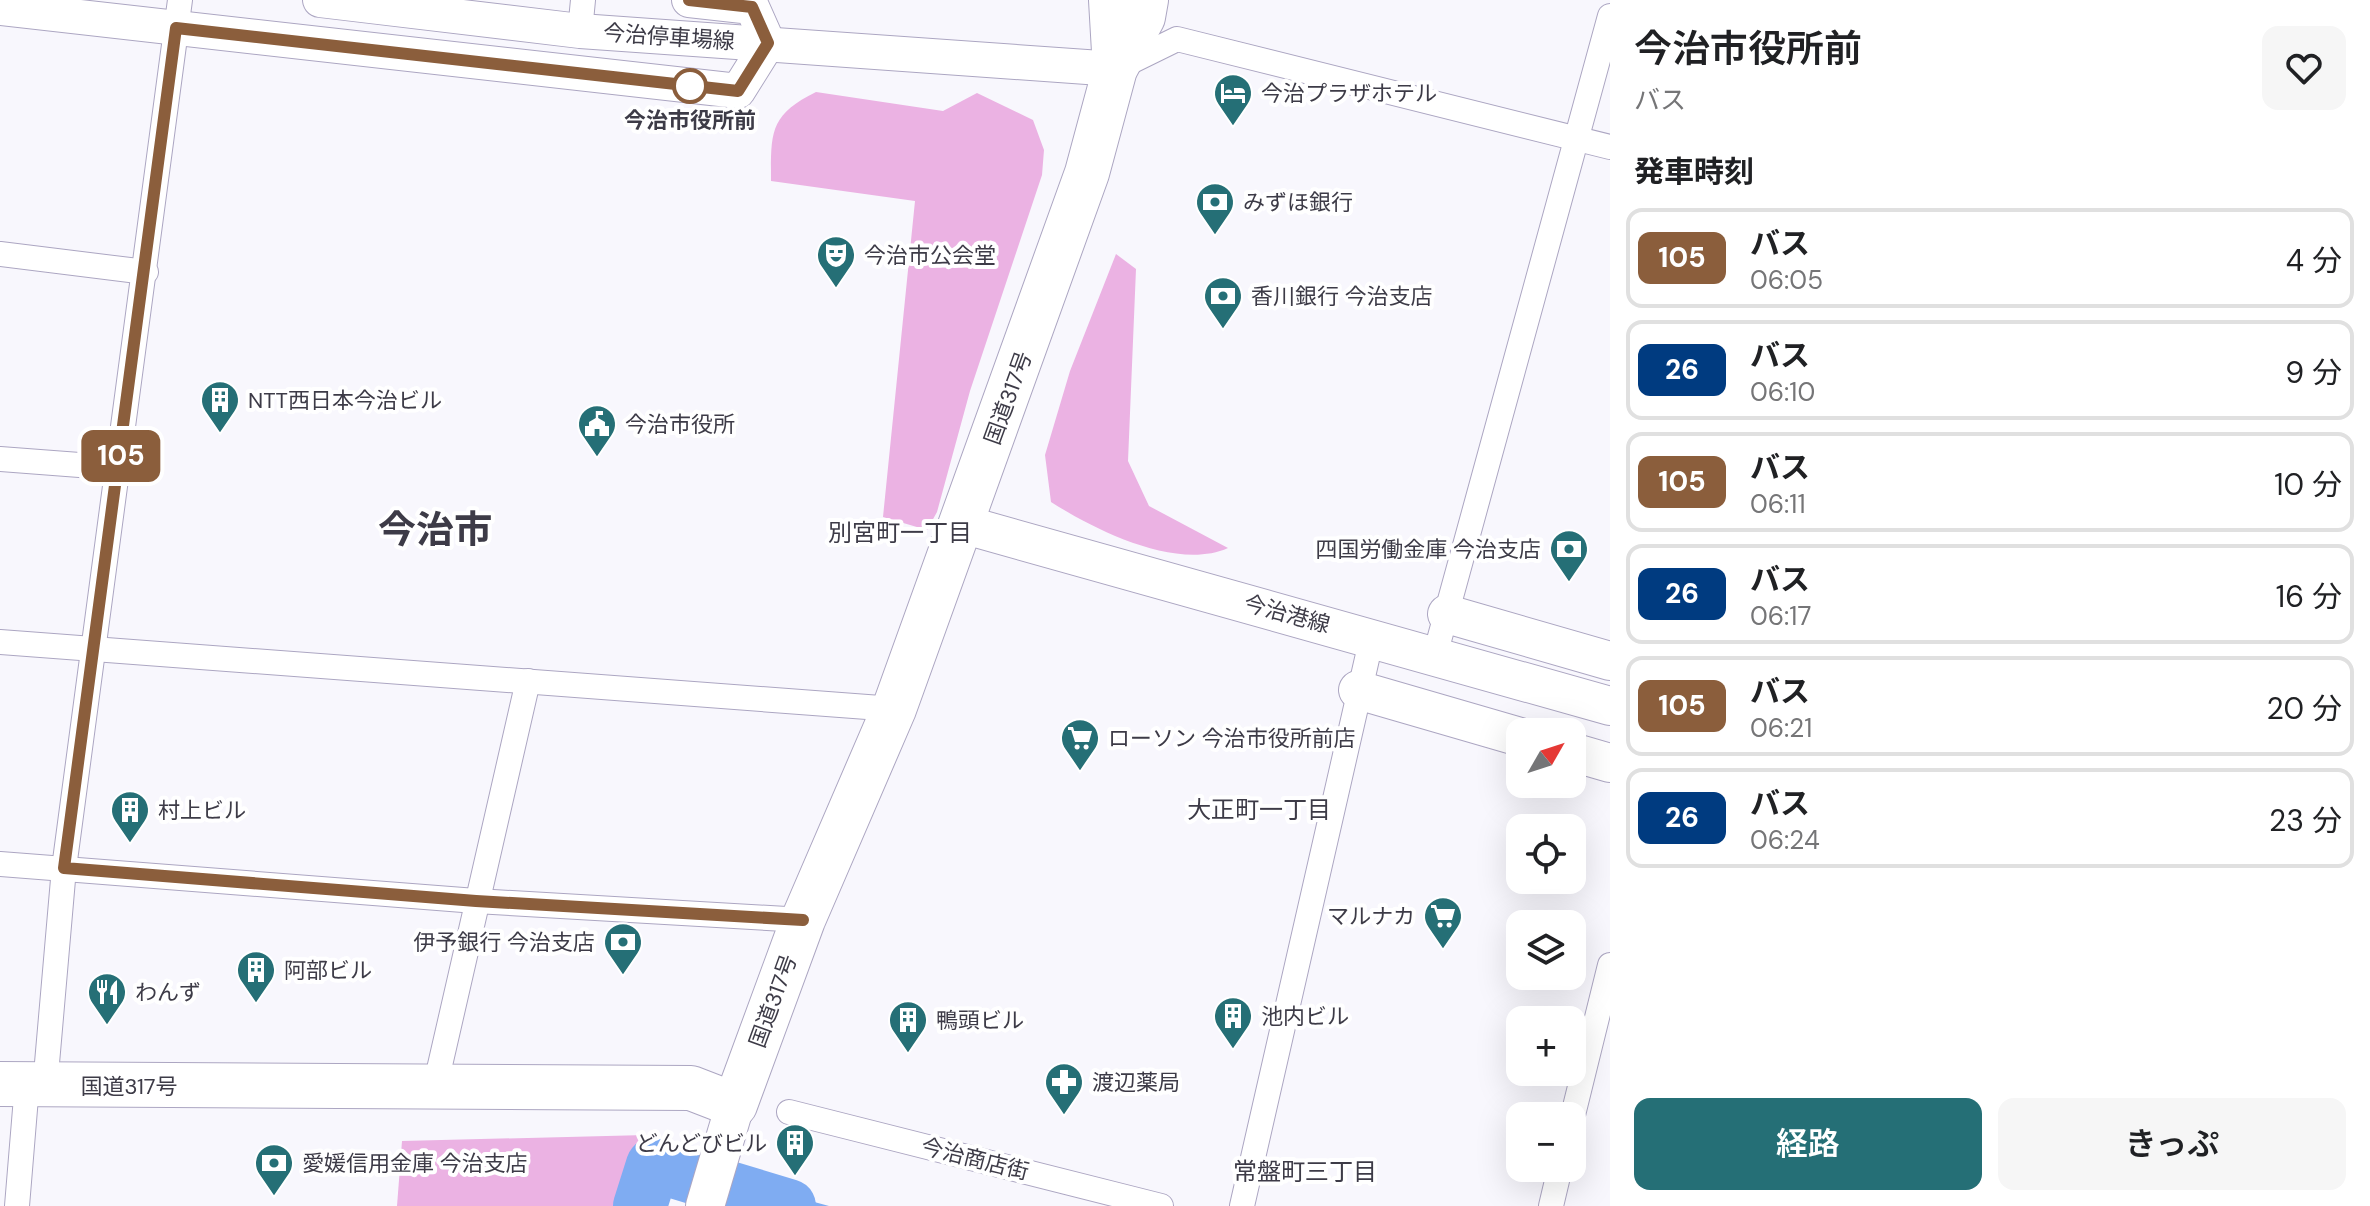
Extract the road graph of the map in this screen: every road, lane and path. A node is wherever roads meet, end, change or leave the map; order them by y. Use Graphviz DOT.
graph roads {
  1 [pos="320,0"];
  2 [pos="689,0"];
  3 [pos="1111,0"];
  4 [pos="1146,0"];
  5 [pos="0,8"];
  6 [pos="178,14"];
  7 [pos="581,15"];
  8 [pos="1610,16"];
  9 [pos="768,43"];
  10 [pos="1115,69"];
  11 [pos="1579,139"];
  12 [pos="1610,147"];
  13 [pos="0,254"];
  14 [pos="146,272"];
  15 [pos="0,459"];
  16 [pos="119,468"];
  17 [pos="962,524"];
  18 [pos="1447,614"];
  19 [pos="1372,637"];
  20 [pos="0,642"];
  21 [pos="94,649"];
  22 [pos="1435,655"];
  23 [pos="1610,661"];
  24 [pos="528,681"];
  25 [pos="1358,690"];
  26 [pos="1610,706"];
  27 [pos="894,709"];
  28 [pos="1506,733"];
  29 [pos="1586,756"];
  30 [pos="1610,763"];
  31 [pos="0,864"];
  32 [pos="64,868"];
  33 [pos="476,901"];
  34 [pos="803,920"];
  35 [pos="1610,965"];
  36 [pos="24,1085"];
  37 [pos="435,1087"];
  38 [pos="1576,1102"];
  39 [pos="735,1105"];
  40 [pos="789,1112"];
  41 [pos="1557,1182"];
  42 [pos="17,1206"];
  43 [pos="705,1206"];
  44 [pos="1161,1206"];
  45 [pos="1242,1206"];
  46 [pos="1551,1206"];
  1 -- 7 [label="main road, 今治停車場線"];
  2 -- 9 [label="main road"];
  3 -- 10 [label="highway, 国道317号"];
  4 -- 10 [label="highway, 国道317号"];
  5 -- 6 [label="main road"];
  6 -- 9 [label="main road"];
  6 -- 14 [label="street"];
  7 -- 9 [label="main road, 今治停車場線"];
  8 -- 11 [label="street"];
  9 -- 10 [label="main road, 今治停車場線"];
  10 -- 11 [label="street"];
  10 -- 17 [label="highway, 国道317号"];
  11 -- 12 [label="street"];
  11 -- 18 [label="street"];
  13 -- 14 [label="street"];
  14 -- 16 [label="street"];
  15 -- 16 [label="street"];
  16 -- 21 [label="street"];
  17 -- 19 [label="main road, 今治港線"];
  17 -- 27 [label="highway, 国道317号"];
  18 -- 22 [label="street"];
  18 -- 23 [label="main road"];
  19 -- 22 [label="main road, 今治港線"];
  19 -- 25 [label="street"];
  20 -- 21 [label="street"];
  21 -- 24 [label="street"];
  21 -- 32 [label="street"];
  22 -- 26 [label="main road, 今治港線"];
  24 -- 27 [label="street"];
  24 -- 33 [label="street"];
  25 -- 28 [label="main road"];
  25 -- 45 [label="street"];
  27 -- 34 [label="highway, 国道317号"];
  29 -- 30 [label="main road"];
  31 -- 32 [label="street"];
  32 -- 33 [label="street"];
  32 -- 36 [label="street"];
  33 -- 34 [label="street"];
  33 -- 37 [label="street"];
  34 -- 39 [label="highway, 国道317号"];
  35 -- 38 [label="street"];
  36 -- 37 [label="highway, 国道317号"];
  36 -- 42 [label="street"];
  37 -- 39 [label="highway, 国道317号"];
  39 -- 43 [label="main road"];
  40 -- 44 [label="street, 今治商店街"];
  41 -- 46 [label="street"];
}
